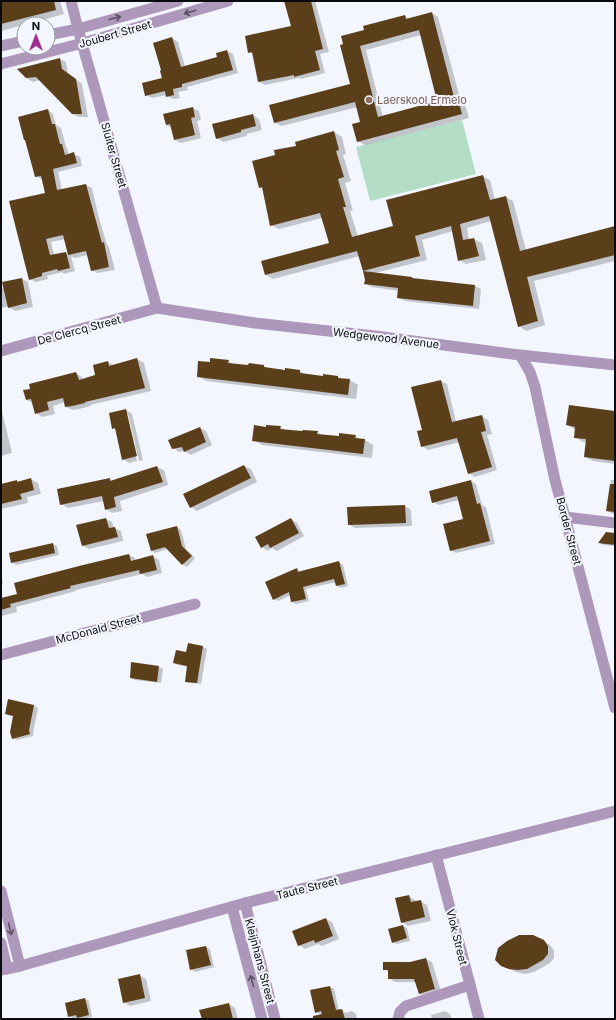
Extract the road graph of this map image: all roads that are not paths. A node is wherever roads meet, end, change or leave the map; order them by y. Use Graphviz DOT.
graph roads {
  1 [pos="71,1"];
  2 [pos="178,1"];
  3 [pos="228,1"];
  4 [pos="78,29"];
  5 [pos="56,33"];
  6 [pos="16,43"];
  7 [pos="83,43"];
  8 [pos="1,46"];
  9 [pos="1,64"];
  10 [pos="157,308"];
  11 [pos="1,351"];
  12 [pos="520,355"];
  13 [pos="615,366"];
  14 [pos="565,517"];
  15 [pos="615,523"];
  16 [pos="195,604"];
  17 [pos="1,655"];
  18 [pos="615,708"];
  19 [pos="615,811"];
  20 [pos="436,855"];
  21 [pos="1,891"];
  22 [pos="245,903"];
  23 [pos="232,907"];
  24 [pos="1,944"];
  25 [pos="20,966"];
  26 [pos="4,970"];
  27 [pos="470,986"];
  28 [pos="262,1019"];
  29 [pos="275,1019"];
  30 [pos="398,1019"];
  31 [pos="479,1019"];
  1 -- 4 [label="street, Sluiter Street"];
  4 -- 2 [label="street, Joubert Street, one-way"];
  3 -- 7 [label="street, Joubert Street, one-way"];
  4 -- 5 [label="street, Joubert Street"];
  4 -- 7 [label="street, Sluiter Street"];
  6 -- 8 [label="street"];
  7 -- 9 [label="street, Joubert Street"];
  7 -- 10 [label="street, Sluiter Street"];
  10 -- 11 [label="street, De Clercq Street"];
  10 -- 12 [label="street, Wedgewood Avenue"];
  12 -- 13 [label="street, Wedgewood Avenue"];
  12 -- 14 [label="street, Border Street"];
  14 -- 15 [label="street"];
  14 -- 18 [label="street, Border Street"];
  16 -- 17 [label="street, McDonald Street"];
  19 -- 20 [label="street, Taute Street"];
  20 -- 22 [label="street, Taute Street"];
  20 -- 27 [label="street, Vlok Street"];
  21 -- 25 [label="street, one-way"];
  22 -- 23 [label="street, Taute Street"];
  22 -- 29 [label="street, Kleijnhans Street"];
  23 -- 25 [label="street, Taute Street"];
  28 -- 23 [label="street, Kleijnhans Street, one-way"];
  24 -- 26 [label="street"];
  25 -- 26 [label="street, Taute Street"];
  27 -- 30 [label="street"];
  27 -- 31 [label="street, Vlok Street"];
}
